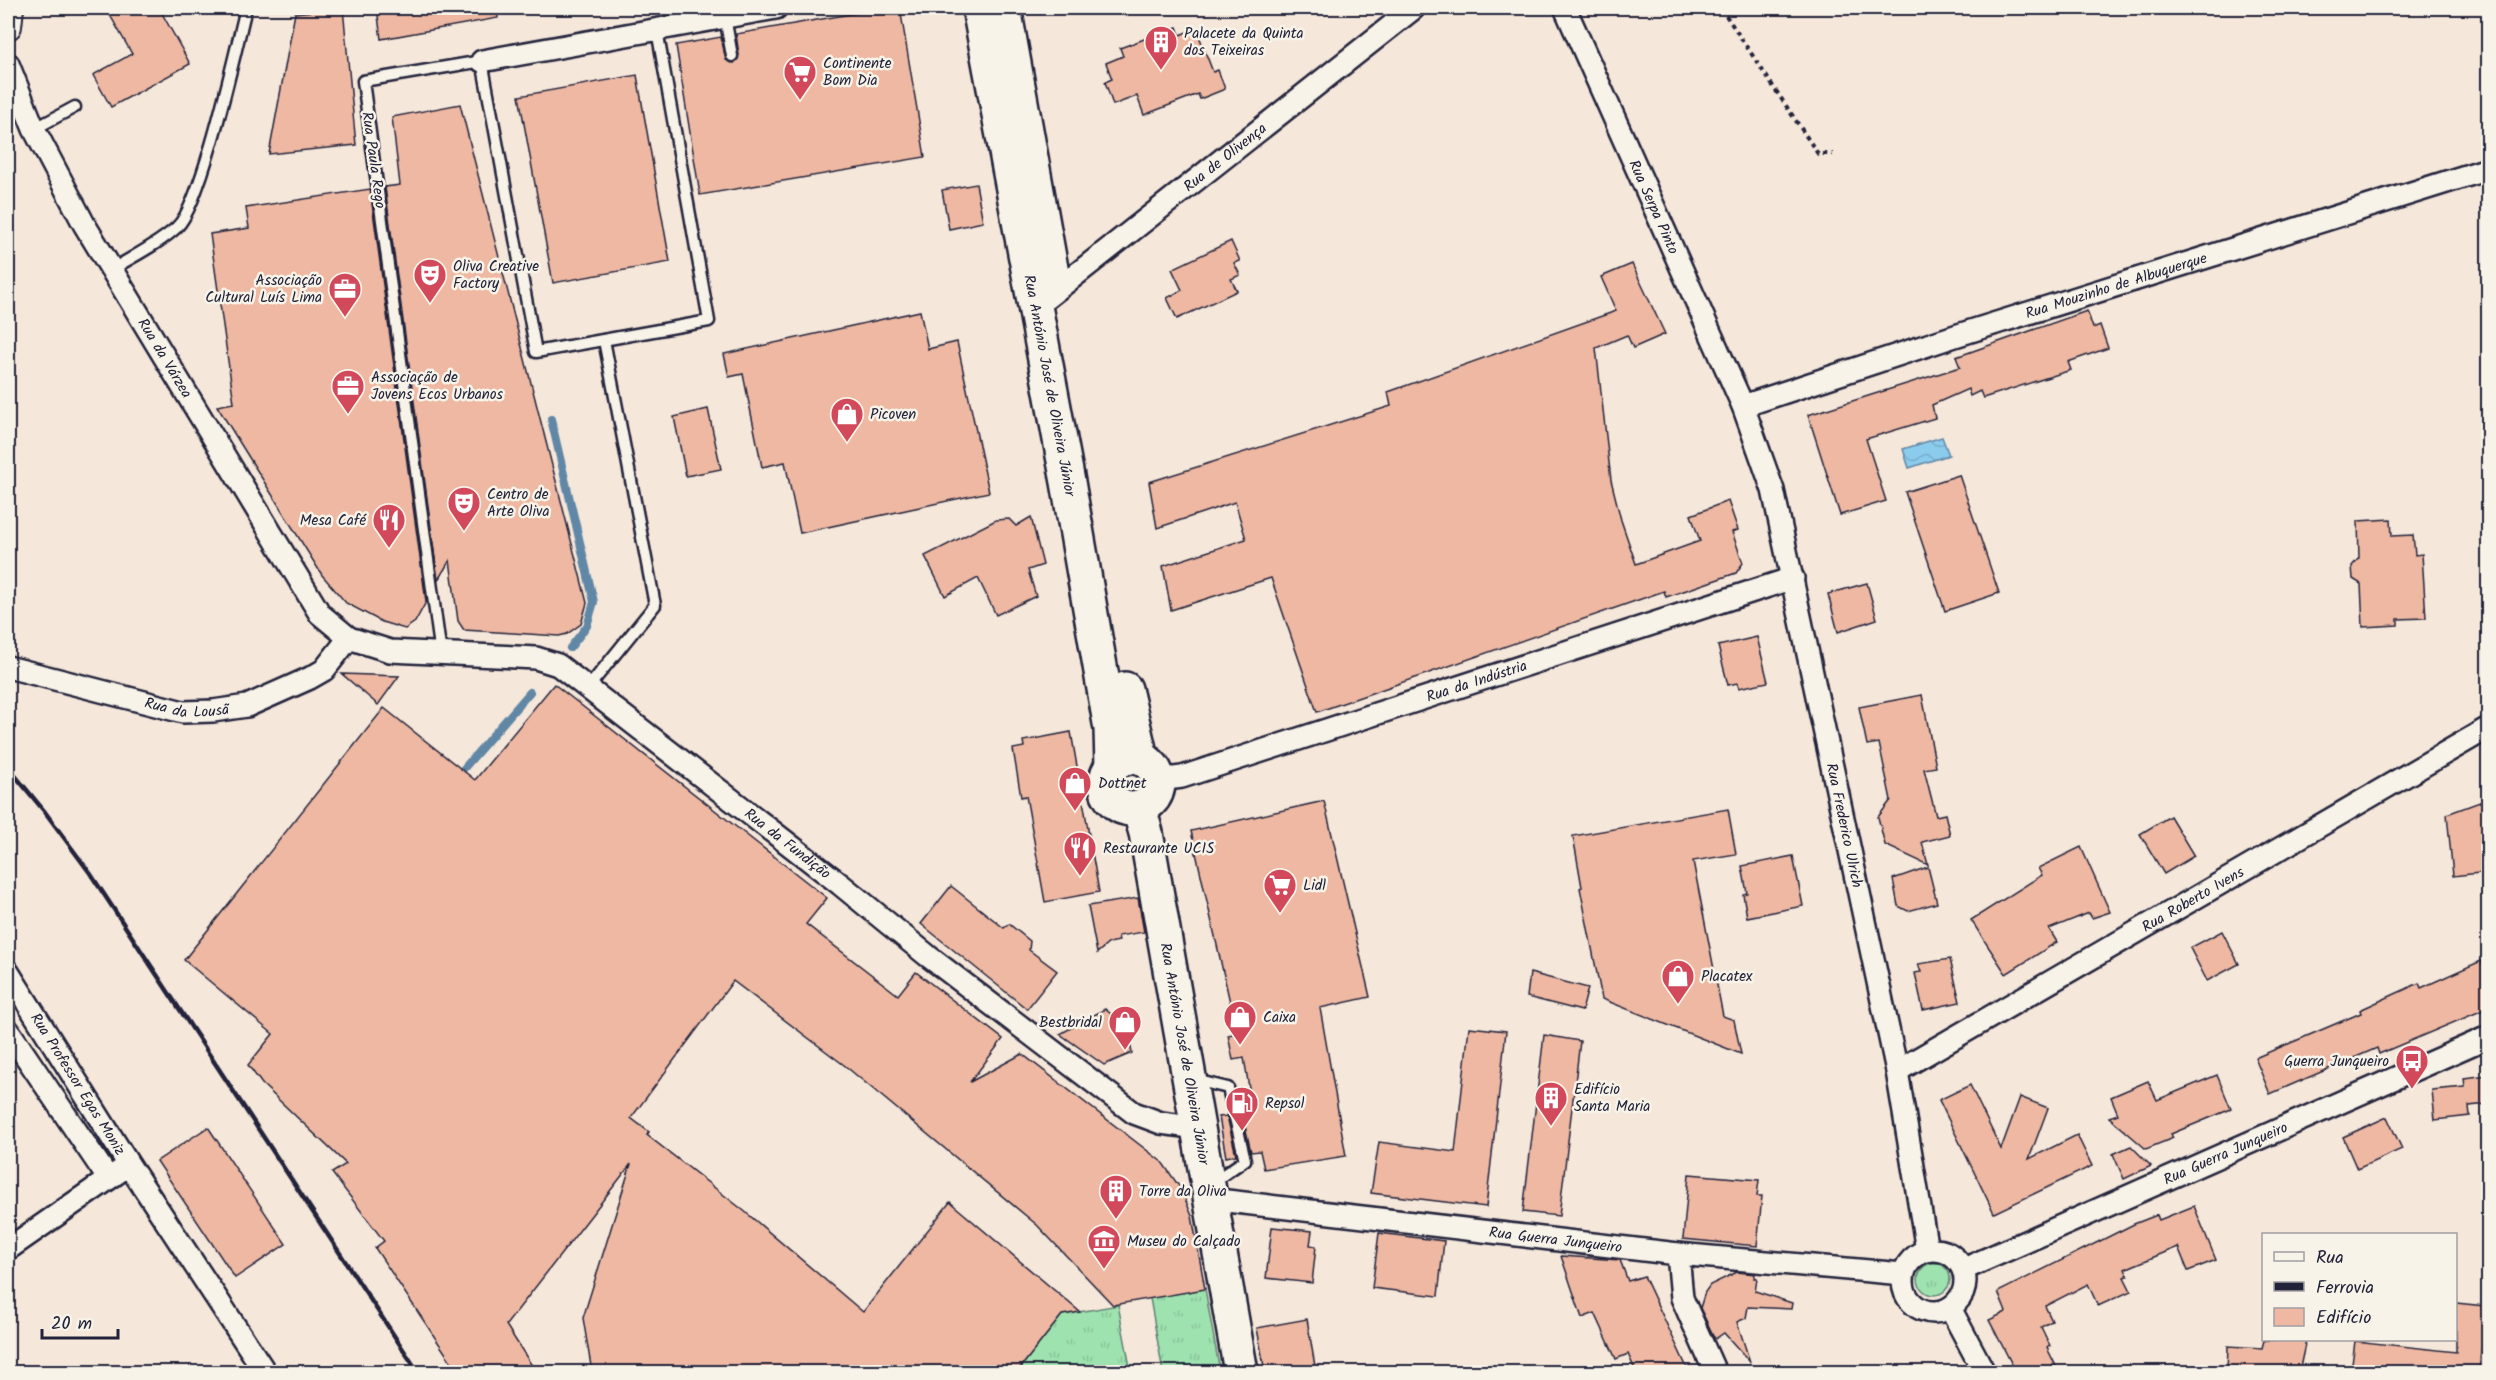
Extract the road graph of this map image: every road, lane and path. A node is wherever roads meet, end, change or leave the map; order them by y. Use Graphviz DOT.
graph roads {
  1 [pos="10,8"];
  2 [pos="246,8"];
  3 [pos="776,8"];
  4 [pos="979,8"];
  5 [pos="1004,8"];
  6 [pos="1414,8"];
  7 [pos="1565,8"];
  8 [pos="1721,8"];
  9 [pos="725,17"];
  10 [pos="8,26"];
  11 [pos="657,30"];
  12 [pos="732,56"];
  13 [pos="482,61"];
  14 [pos="8,64"];
  15 [pos="75,107"];
  16 [pos="34,129"];
  17 [pos="1833,154"];
  18 [pos="2488,169"];
  19 [pos="111,270"];
  20 [pos="1045,299"];
  21 [pos="604,340"];
  22 [pos="1743,406"];
  23 [pos="1793,578"];
  24 [pos="349,638"];
  25 [pos="441,656"];
  26 [pos="8,667"];
  27 [pos="587,689"];
  28 [pos="2488,728"];
  29 [pos="1137,768"];
  30 [pos="1139,808"];
  31 [pos="8,972"];
  32 [pos="8,1030"];
  33 [pos="2488,1037"];
  34 [pos="1897,1071"];
  35 [pos="1189,1078"];
  36 [pos="1198,1128"];
  37 [pos="129,1165"];
  38 [pos="108,1178"];
  39 [pos="1209,1192"];
  40 [pos="8,1249"];
  41 [pos="1927,1250"];
  42 [pos="1678,1254"];
  43 [pos="1964,1269"];
  44 [pos="1903,1274"];
  45 [pos="1950,1308"];
  46 [pos="266,1372"];
  47 [pos="1241,1372"];
  48 [pos="1715,1372"];
  49 [pos="1984,1372"];
  1 -- 10 [label="street"];
  2 -- 19 [label="lane"];
  3 -- 9 [label="street, Rua Paula Rego"];
  4 -- 20 [label="main road, Rua António José de Oliveira Júnior"];
  5 -- 20 [label="main road, Rua António José de Oliveira Júnior"];
  6 -- 20 [label="street, Rua de Olivença"];
  7 -- 22 [label="street, Rua Serpa Pinto"];
  8 -- 17 [label="path"];
  9 -- 11 [label="street, Rua Paula Rego"];
  9 -- 12 [label="lane"];
  11 -- 13 [label="street, Rua Paula Rego"];
  11 -- 21 [label="lane"];
  13 -- 21 [label="lane"];
  13 -- 25 [label="lane, Rua Paula Rego"];
  14 -- 16 [label="street, Rua da Várzea"];
  15 -- 16 [label="lane"];
  16 -- 19 [label="street, Rua da Várzea"];
  18 -- 22 [label="street, Rua Mouzinho de Albuquerque"];
  19 -- 24 [label="street, Rua da Várzea"];
  20 -- 29 [label="main road, Rua António José de Oliveira Júnior"];
  21 -- 27 [label="lane"];
  22 -- 23 [label="street, Rua Frederico Ulrich"];
  23 -- 29 [label="street, Rua da Indústria"];
  23 -- 34 [label="street, Rua Frederico Ulrich"];
  24 -- 25 [label="street, Rua da Fundição"];
  24 -- 26 [label="street, Rua da Lousã"];
  25 -- 27 [label="street, Rua da Fundição"];
  27 -- 36 [label="street, Rua da Fundição"];
  28 -- 34 [label="street, Rua Roberto Ivens"];
  29 -- 30 [label="main road"];
  29 -- 30 [label="main road, Rua António José de Oliveira Júnior"];
  30 -- 35 [label="main road, Rua António José de Oliveira Júnior"];
  31 -- 37 [label="street, Rua Professor Egas Moniz"];
  32 -- 38 [label="street, Rua Professor Egas Moniz"];
  33 -- 43 [label="street, Rua Guerra Junqueiro"];
  34 -- 41 [label="street, Rua Frederico Ulrich"];
  35 -- 36 [label="main road, Rua António José de Oliveira Júnior"];
  35 -- 39 [label="lane"];
  36 -- 39 [label="main road, Rua António José de Oliveira Júnior"];
  37 -- 38 [label="street, Rua Professor Egas Moniz"];
  37 -- 46 [label="street, Rua Professor Egas Moniz"];
  38 -- 40 [label="street"];
  39 -- 42 [label="street, Rua Guerra Junqueiro"];
  39 -- 47 [label="main road, Rua António José de Oliveira Júnior"];
  41 -- 43 [label="street"];
  41 -- 44 [label="street"];
  42 -- 44 [label="street, Rua Guerra Junqueiro"];
  42 -- 48 [label="street"];
  43 -- 45 [label="street"];
  44 -- 45 [label="street"];
  45 -- 49 [label="street"];
}
